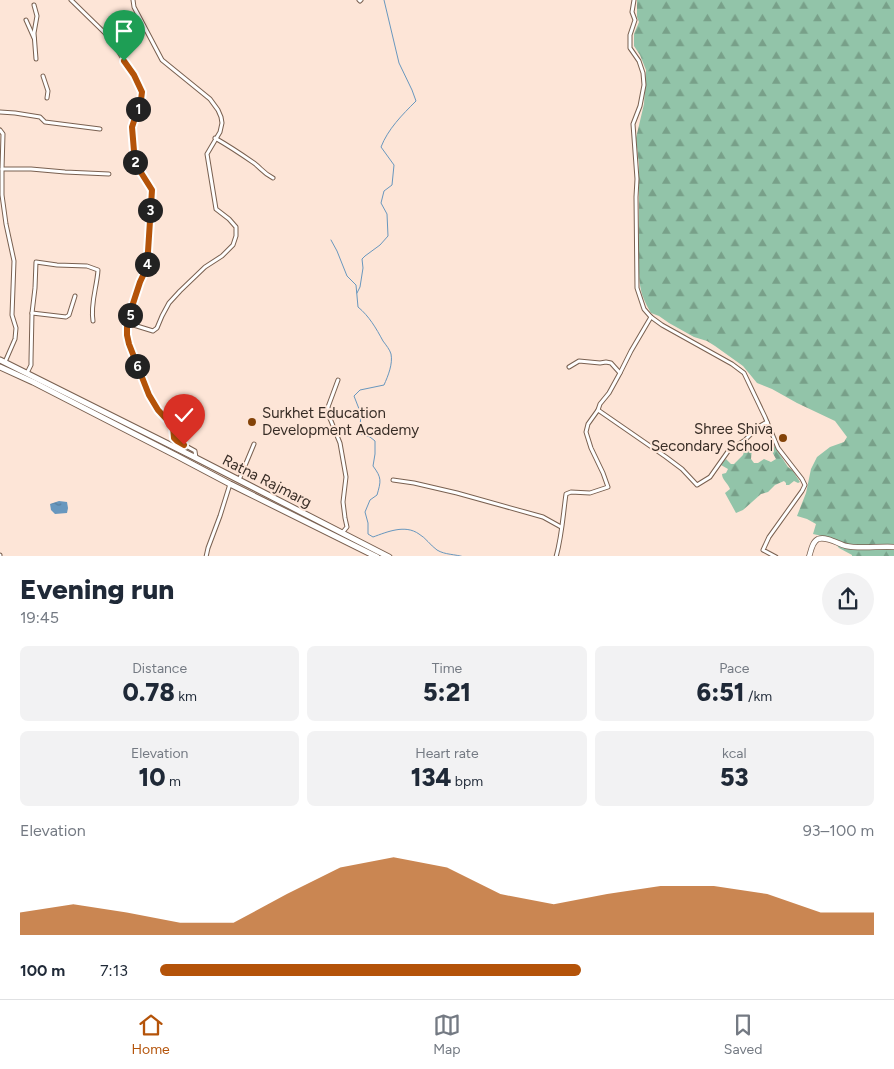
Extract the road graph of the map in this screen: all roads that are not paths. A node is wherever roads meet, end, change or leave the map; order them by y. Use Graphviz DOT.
graph roads {
  1 [pos="71,0"];
  2 [pos="133,0"];
  3 [pos="634,0"];
  4 [pos="34,6"];
  5 [pos="26,20"];
  6 [pos="34,38"];
  7 [pos="36,59"];
  8 [pos="43,76"];
  9 [pos="47,98"];
  10 [pos="0,112"];
  11 [pos="100,129"];
  12 [pos="0,130"];
  13 [pos="215,138"];
  14 [pos="2,169"];
  15 [pos="109,174"];
  16 [pos="273,178"];
  17 [pos="2,194"];
  18 [pos="0,201"];
  19 [pos="75,296"];
  20 [pos="32,313"];
  21 [pos="651,317"];
  22 [pos="93,321"];
  23 [pos="127,322"];
  24 [pos="3,362"];
  25 [pos="0,367"];
  26 [pos="569,367"];
  27 [pos="27,373"];
  28 [pos="620,373"];
  29 [pos="338,380"];
  30 [pos="598,410"];
  31 [pos="767,422"];
  32 [pos="254,444"];
  33 [pos="196,458"];
  34 [pos="239,480"];
  35 [pos="393,480"];
  36 [pos="230,484"];
  37 [pos="561,526"];
  38 [pos="342,533"];
  39 [pos="894,546"];
  40 [pos="206,556"];
  41 [pos="377,556"];
  42 [pos="389,556"];
  43 [pos="556,556"];
  44 [pos="776,556"];
  45 [pos="809,556"];
  1 -- 23 [label="street"];
  2 -- 13 [label="street"];
  3 -- 21 [label="street"];
  4 -- 6 [label="street"];
  5 -- 6 [label="street"];
  6 -- 7 [label="street"];
  8 -- 9 [label="street"];
  10 -- 11 [label="street"];
  12 -- 14 [label="street"];
  13 -- 16 [label="street"];
  13 -- 23 [label="street"];
  14 -- 15 [label="street"];
  14 -- 17 [label="street"];
  17 -- 18 [label="street"];
  17 -- 24 [label="street"];
  19 -- 20 [label="street"];
  20 -- 22 [label="street"];
  20 -- 27 [label="street"];
  21 -- 28 [label="street"];
  21 -- 31 [label="street"];
  23 -- 33 [label="street"];
  24 -- 27 [label="main road, Ratna Rajmarg"];
  25 -- 36 [label="main road, Ratna Rajmarg"];
  26 -- 28 [label="street"];
  27 -- 33 [label="main road, Ratna Rajmarg"];
  28 -- 30 [label="street"];
  29 -- 38 [label="street"];
  30 -- 31 [label="street"];
  30 -- 37 [label="street"];
  31 -- 44 [label="street"];
  32 -- 34 [label="street"];
  33 -- 34 [label="main road, Ratna Rajmarg"];
  34 -- 38 [label="main road, Ratna Rajmarg"];
  35 -- 37 [label="street"];
  36 -- 40 [label="street"];
  36 -- 41 [label="main road, Ratna Rajmarg"];
  37 -- 43 [label="street"];
  38 -- 42 [label="main road, Ratna Rajmarg"];
  39 -- 45 [label="street"];
}
